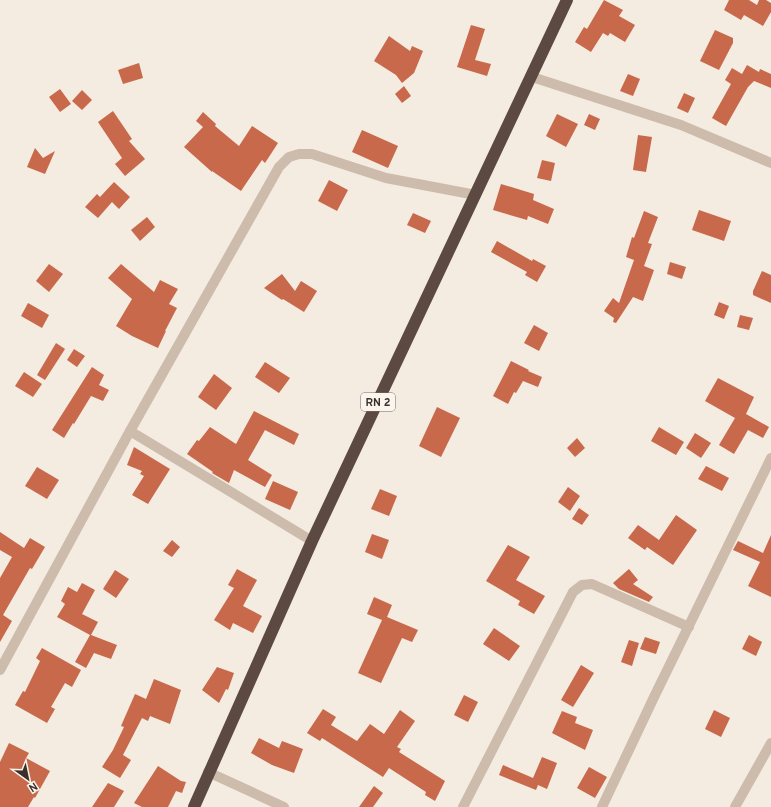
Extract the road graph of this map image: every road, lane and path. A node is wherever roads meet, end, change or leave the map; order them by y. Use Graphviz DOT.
graph roads {
  1 [pos="567,0"];
  2 [pos="532,77"];
  3 [pos="771,163"];
  4 [pos="476,195"];
  5 [pos="130,431"];
  6 [pos="771,458"];
  7 [pos="312,541"];
  8 [pos="689,626"];
  9 [pos="0,670"];
  10 [pos="771,743"];
  11 [pos="208,772"];
  12 [pos="194,807"];
  13 [pos="284,807"];
  14 [pos="464,807"];
  15 [pos="602,807"];
  16 [pos="735,807"];
  1 -- 2 [label="highway, RN 2"];
  2 -- 3 [label="street"];
  2 -- 4 [label="highway, RN 2"];
  4 -- 5 [label="street"];
  4 -- 7 [label="highway, RN 2"];
  5 -- 7 [label="street"];
  5 -- 9 [label="street"];
  6 -- 8 [label="street"];
  7 -- 11 [label="highway, RN 2"];
  8 -- 14 [label="street"];
  8 -- 15 [label="street"];
  10 -- 16 [label="street"];
  11 -- 12 [label="highway, RN 2"];
  11 -- 13 [label="street"];
}
